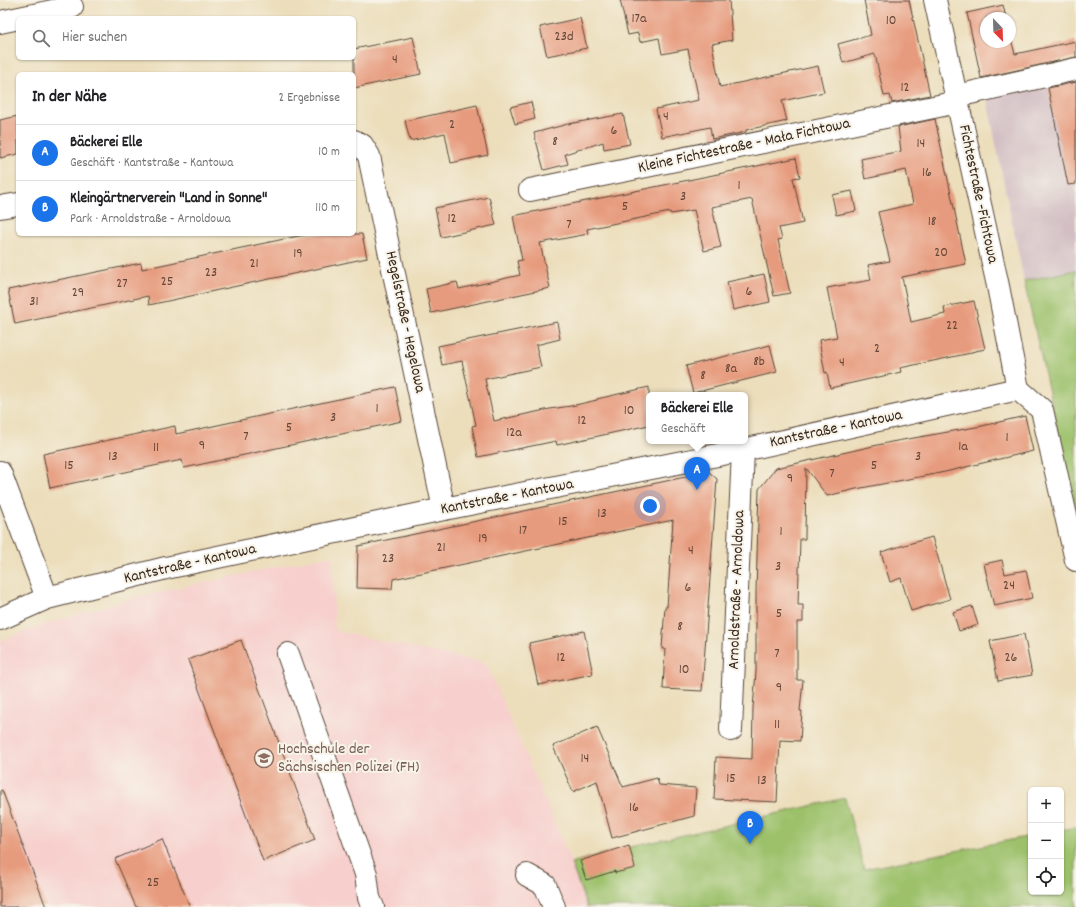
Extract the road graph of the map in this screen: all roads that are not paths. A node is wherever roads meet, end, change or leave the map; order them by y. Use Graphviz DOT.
graph roads {
  1 [pos="935,0"];
  2 [pos="72,7"];
  3 [pos="29,16"];
  4 [pos="16,19"];
  5 [pos="0,22"];
  6 [pos="1076,69"];
  7 [pos="957,99"];
  8 [pos="356,142"];
  9 [pos="530,190"];
  10 [pos="16,204"];
  11 [pos="0,207"];
  12 [pos="1018,389"];
  13 [pos="743,450"];
  14 [pos="0,472"];
  15 [pos="444,510"];
  16 [pos="1076,560"];
  17 [pos="47,598"];
  18 [pos="0,619"];
  19 [pos="288,654"];
  20 [pos="732,730"];
  21 [pos="527,875"];
  22 [pos="372,907"];
  23 [pos="554,907"];
  1 -- 7 [label="street, Fichtestraße -Fichtowa"];
  2 -- 3 [label="street"];
  4 -- 5 [label="street"];
  6 -- 7 [label="street, Kleine Fichtestraße - Mała Fichtowa"];
  7 -- 9 [label="street, Kleine Fichtestraße - Mała Fichtowa"];
  7 -- 12 [label="street, Fichtestraße -Fichtowa"];
  8 -- 15 [label="street, Hegelstraße - Hegelowa"];
  10 -- 11 [label="street"];
  12 -- 13 [label="street, Kantstraße - Kantowa"];
  12 -- 16 [label="street"];
  13 -- 15 [label="street, Kantstraße - Kantowa"];
  13 -- 20 [label="street, Arnoldstraße - Arnoldowa"];
  14 -- 17 [label="street"];
  15 -- 17 [label="street, Kantstraße - Kantowa"];
  17 -- 18 [label="street, Kantstraße - Kantowa"];
  19 -- 22 [label="street"];
  21 -- 23 [label="street"];
}
